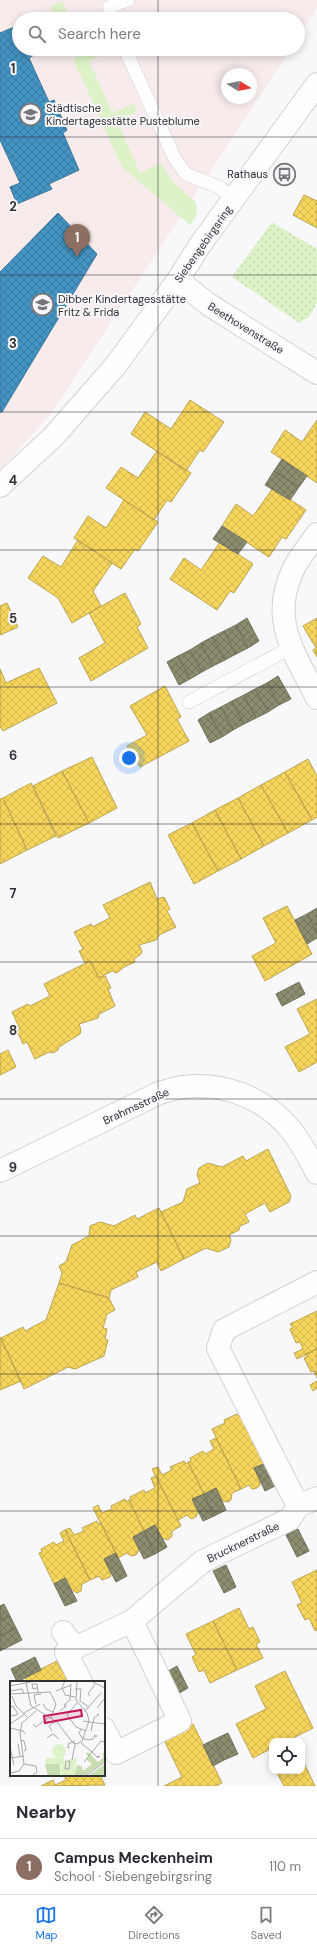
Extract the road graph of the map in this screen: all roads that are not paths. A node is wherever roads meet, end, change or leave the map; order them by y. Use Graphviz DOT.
graph roads {
  1 [pos="128,0"];
  2 [pos="109,9"];
  3 [pos="128,56"];
  4 [pos="317,84"];
  5 [pos="234,200"];
  6 [pos="178,280"];
  7 [pos="317,373"];
  8 [pos="0,486"];
  9 [pos="317,534"];
  10 [pos="292,647"];
  11 [pos="317,698"];
  12 [pos="189,702"];
  13 [pos="0,1171"];
  14 [pos="317,1173"];
  15 [pos="317,1282"];
  16 [pos="308,1502"];
  17 [pos="132,1621"];
  18 [pos="80,1681"];
  19 [pos="105,1731"];
  1 -- 2 [label="lane"];
  3 -- 5 [label="lane"];
  4 -- 5 [label="street, Siebengebirgsring"];
  5 -- 6 [label="street, Siebengebirgsring"];
  6 -- 7 [label="street, Beethovenstraße"];
  6 -- 8 [label="street, Siebengebirgsring"];
  9 -- 10 [label="street"];
  10 -- 11 [label="street"];
  10 -- 12 [label="lane"];
  13 -- 14 [label="street, Brahmsstraße"];
  15 -- 16 [label="street"];
  16 -- 17 [label="street, Brucknerstraße"];
  17 -- 18 [label="street, Brucknerstraße"];
  17 -- 19 [label="street"];
}
